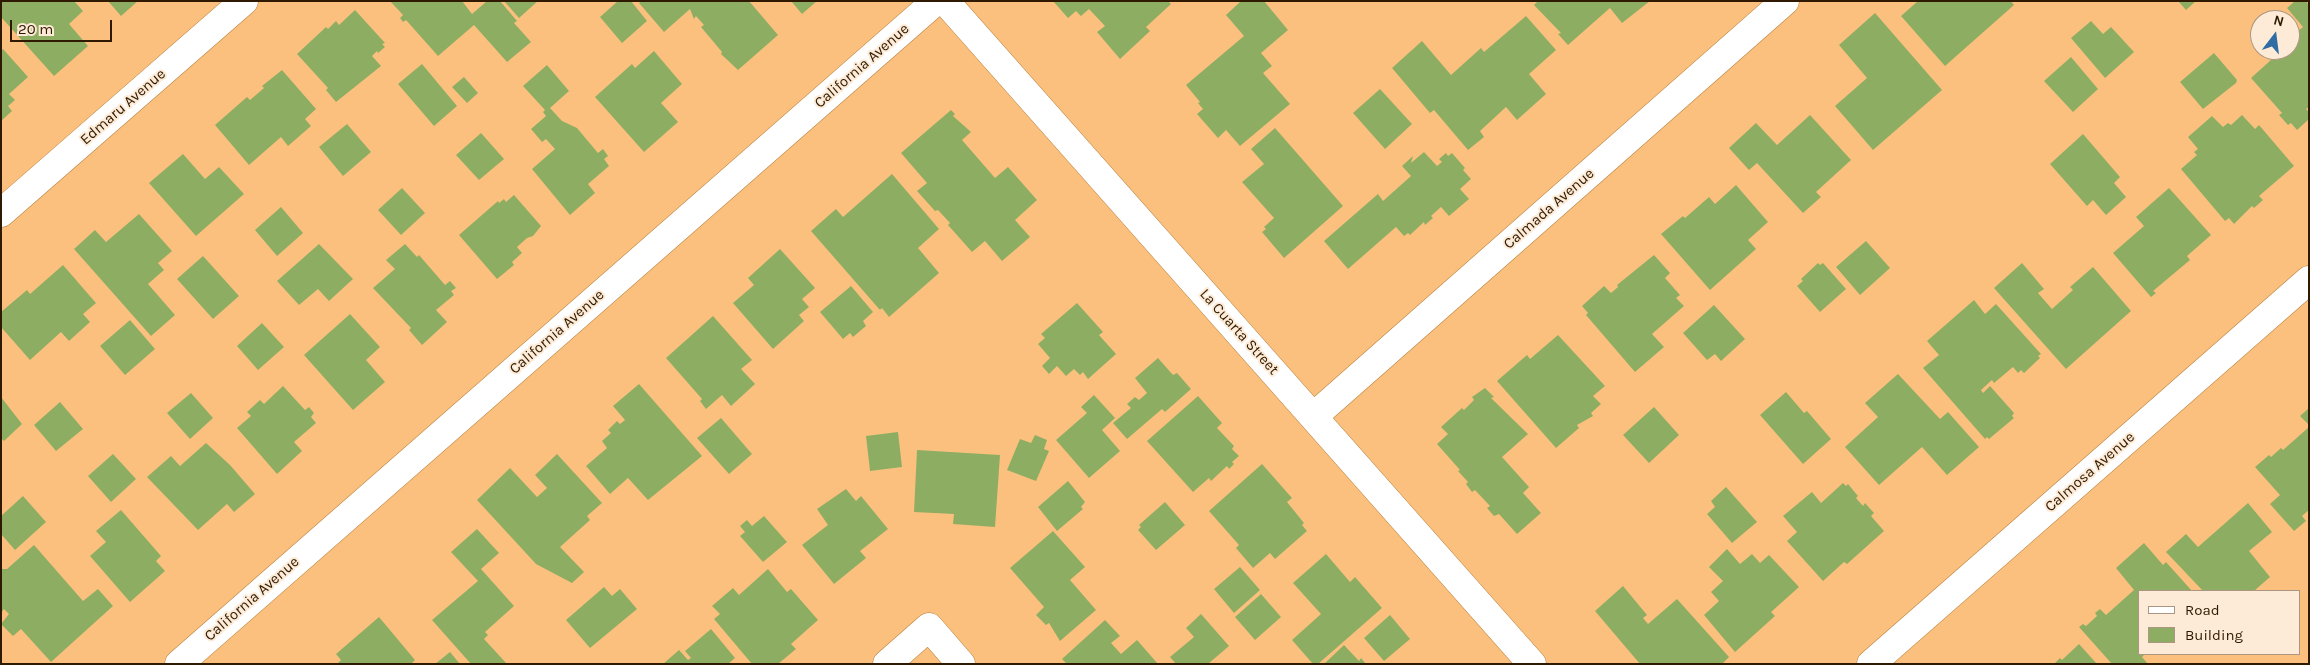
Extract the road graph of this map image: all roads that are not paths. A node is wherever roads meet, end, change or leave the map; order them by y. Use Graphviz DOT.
graph roads {
  1 [pos="244,1"];
  2 [pos="936,1"];
  3 [pos="945,1"];
  4 [pos="1784,1"];
  5 [pos="1,213"];
  6 [pos="2309,280"];
  7 [pos="1314,416"];
  8 [pos="179,664"];
  9 [pos="887,664"];
  10 [pos="961,664"];
  11 [pos="1532,664"];
  12 [pos="1871,664"];
  1 -- 5 [label="street, Edmaru Avenue"];
  2 -- 8 [label="street, California Avenue"];
  3 -- 7 [label="street, La Cuarta Street"];
  4 -- 7 [label="street, Calmada Avenue"];
  6 -- 12 [label="street, Calmosa Avenue"];
  7 -- 11 [label="street, La Cuarta Street"];
  9 -- 10 [label="street"];
}
